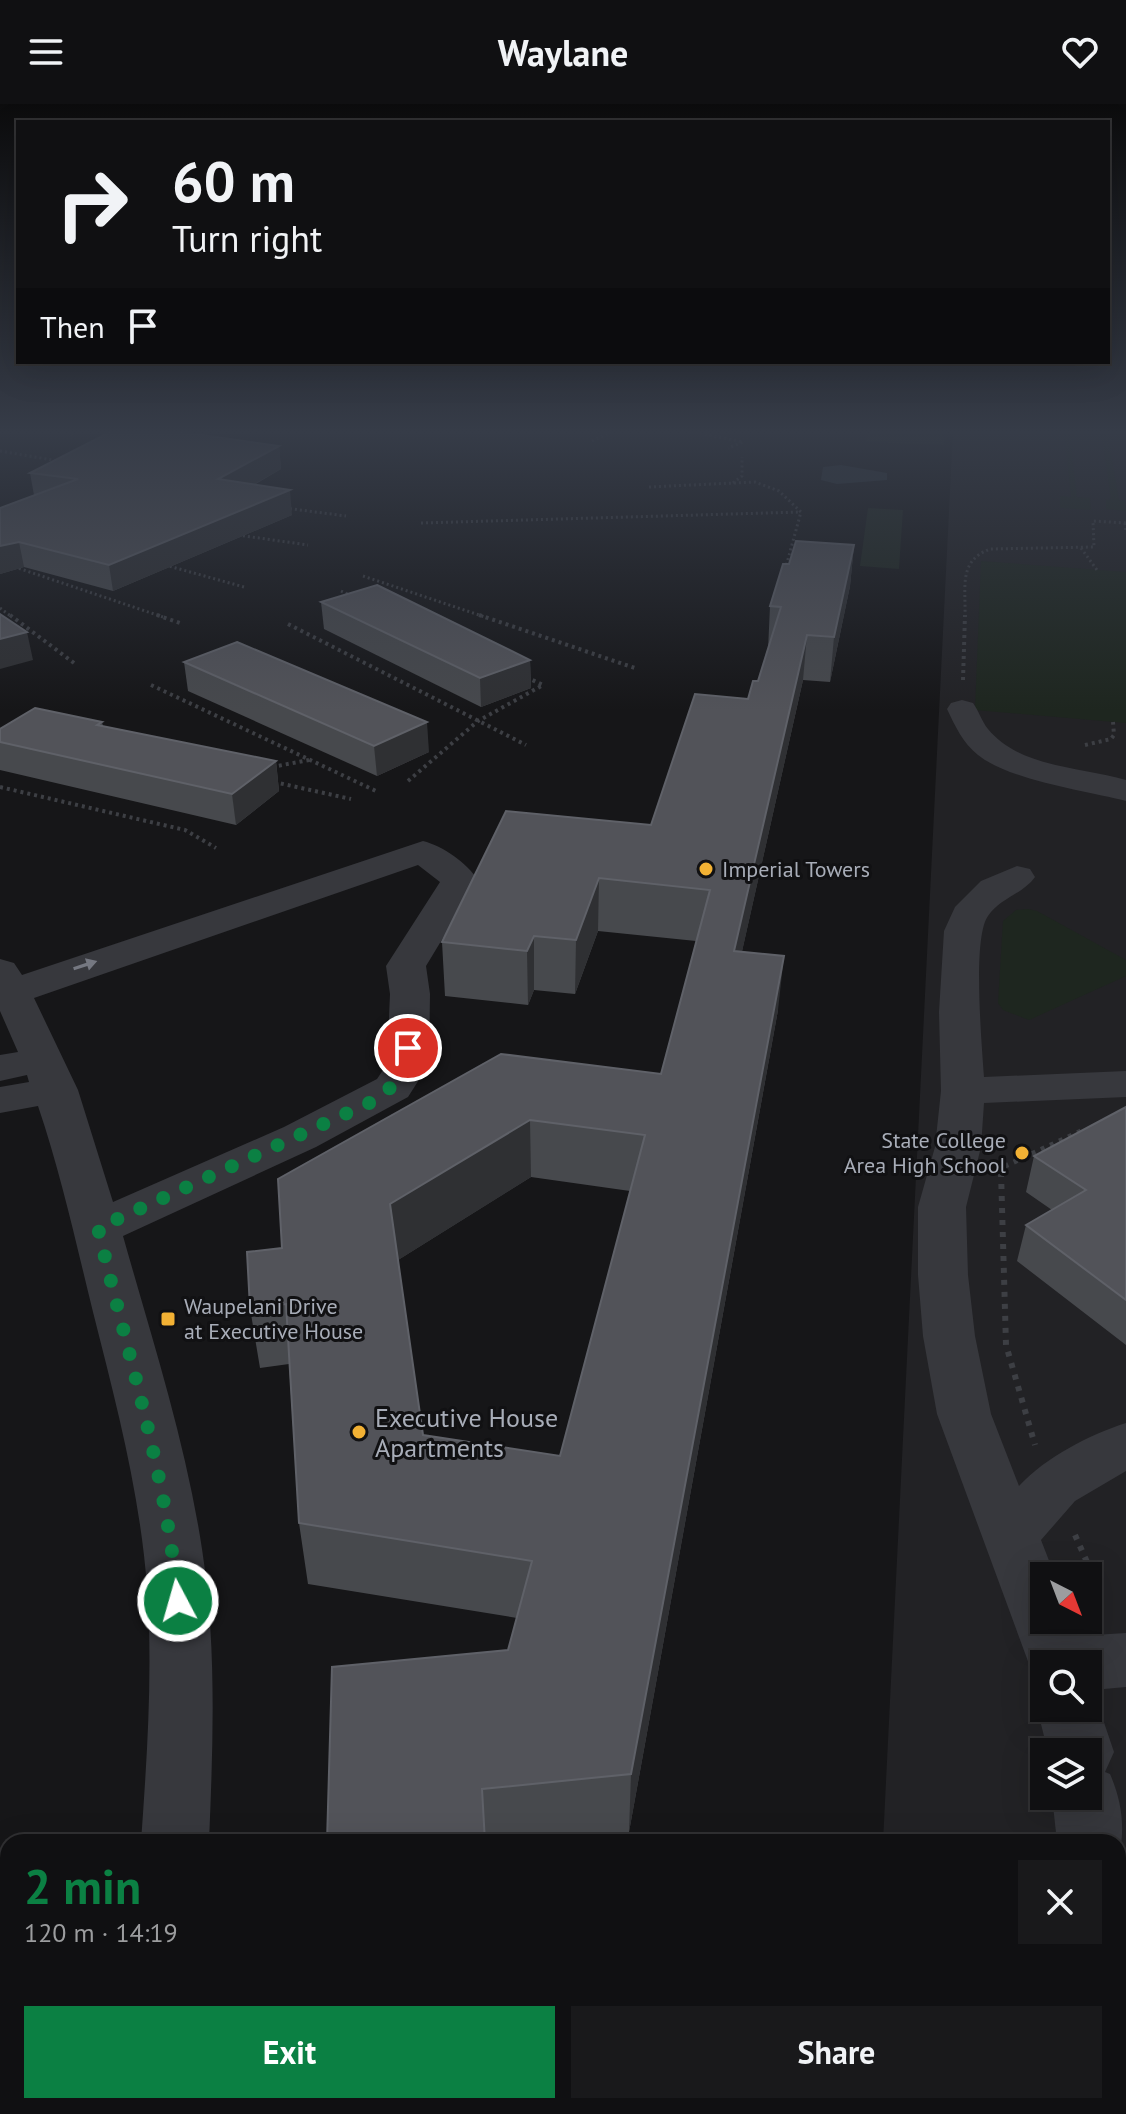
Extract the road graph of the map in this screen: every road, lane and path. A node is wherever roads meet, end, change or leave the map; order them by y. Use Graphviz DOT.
graph roads {
  1 [pos="798,524"];
  2 [pos="1093,524"];
  3 [pos="231,534"];
  4 [pos="308,545"];
  5 [pos="1083,547"];
  6 [pos="154,561"];
  7 [pos="0,562"];
  8 [pos="1097,570"];
  9 [pos="363,576"];
  10 [pos="783,579"];
  11 [pos="244,587"];
  12 [pos="341,591"];
  13 [pos="356,597"];
  14 [pos="0,608"];
  15 [pos="180,623"];
  16 [pos="288,624"];
  17 [pos="74,663"];
  18 [pos="638,669"];
  19 [pos="528,678"];
  20 [pos="151,685"];
  21 [pos="962,709"];
  22 [pos="478,721"];
  23 [pos="526,745"];
  24 [pos="310,760"];
  25 [pos="266,769"];
  26 [pos="265,781"];
  27 [pos="408,781"];
  28 [pos="0,787"];
  29 [pos="376,791"];
  30 [pos="1126,791"];
  31 [pos="351,799"];
  32 [pos="216,848"];
  33 [pos="1017,877"];
  34 [pos="6,982"];
  35 [pos="33,1072"];
  36 [pos="1126,1084"];
  37 [pos="963,1091"];
  38 [pos="0,1100"];
  39 [pos="1084,1129"];
  40 [pos="98,1228"];
  41 [pos="1126,1444"];
  42 [pos="1036,1445"];
  43 [pos="1075,1534"];
  44 [pos="1010,1535"];
  45 [pos="1087,1562"];
  46 [pos="1053,1650"];
  47 [pos="1126,1660"];
  48 [pos="1102,1662"];
  49 [pos="1088,1810"];
  50 [pos="175,1834"];
  51 [pos="1090,1834"];
  1 -- 10 [label="path"];
  2 -- 5 [label="path"];
  3 -- 4 [label="path"];
  5 -- 8 [label="path"];
  5 -- 21 [label="path"];
  6 -- 11 [label="path"];
  7 -- 15 [label="path"];
  9 -- 18 [label="path"];
  12 -- 13 [label="path"];
  14 -- 17 [label="path"];
  16 -- 22 [label="path"];
  19 -- 22 [label="path"];
  20 -- 24 [label="path"];
  21 -- 30 [label="street"];
  22 -- 23 [label="path"];
  22 -- 27 [label="path"];
  24 -- 25 [label="path"];
  24 -- 29 [label="path"];
  26 -- 31 [label="path"];
  28 -- 32 [label="path"];
  33 -- 37 [label="street"];
  34 -- 35 [label="street"];
  34 -- 40 [label="street, one-way"];
  35 -- 38 [label="street"];
  35 -- 40 [label="street"];
  36 -- 37 [label="street"];
  37 -- 44 [label="street"];
  39 -- 42 [label="path"];
  40 -- 50 [label="street"];
  41 -- 44 [label="street"];
  43 -- 45 [label="path"];
  44 -- 46 [label="street"];
  47 -- 48 [label="street"];
  49 -- 51 [label="street"];
}
